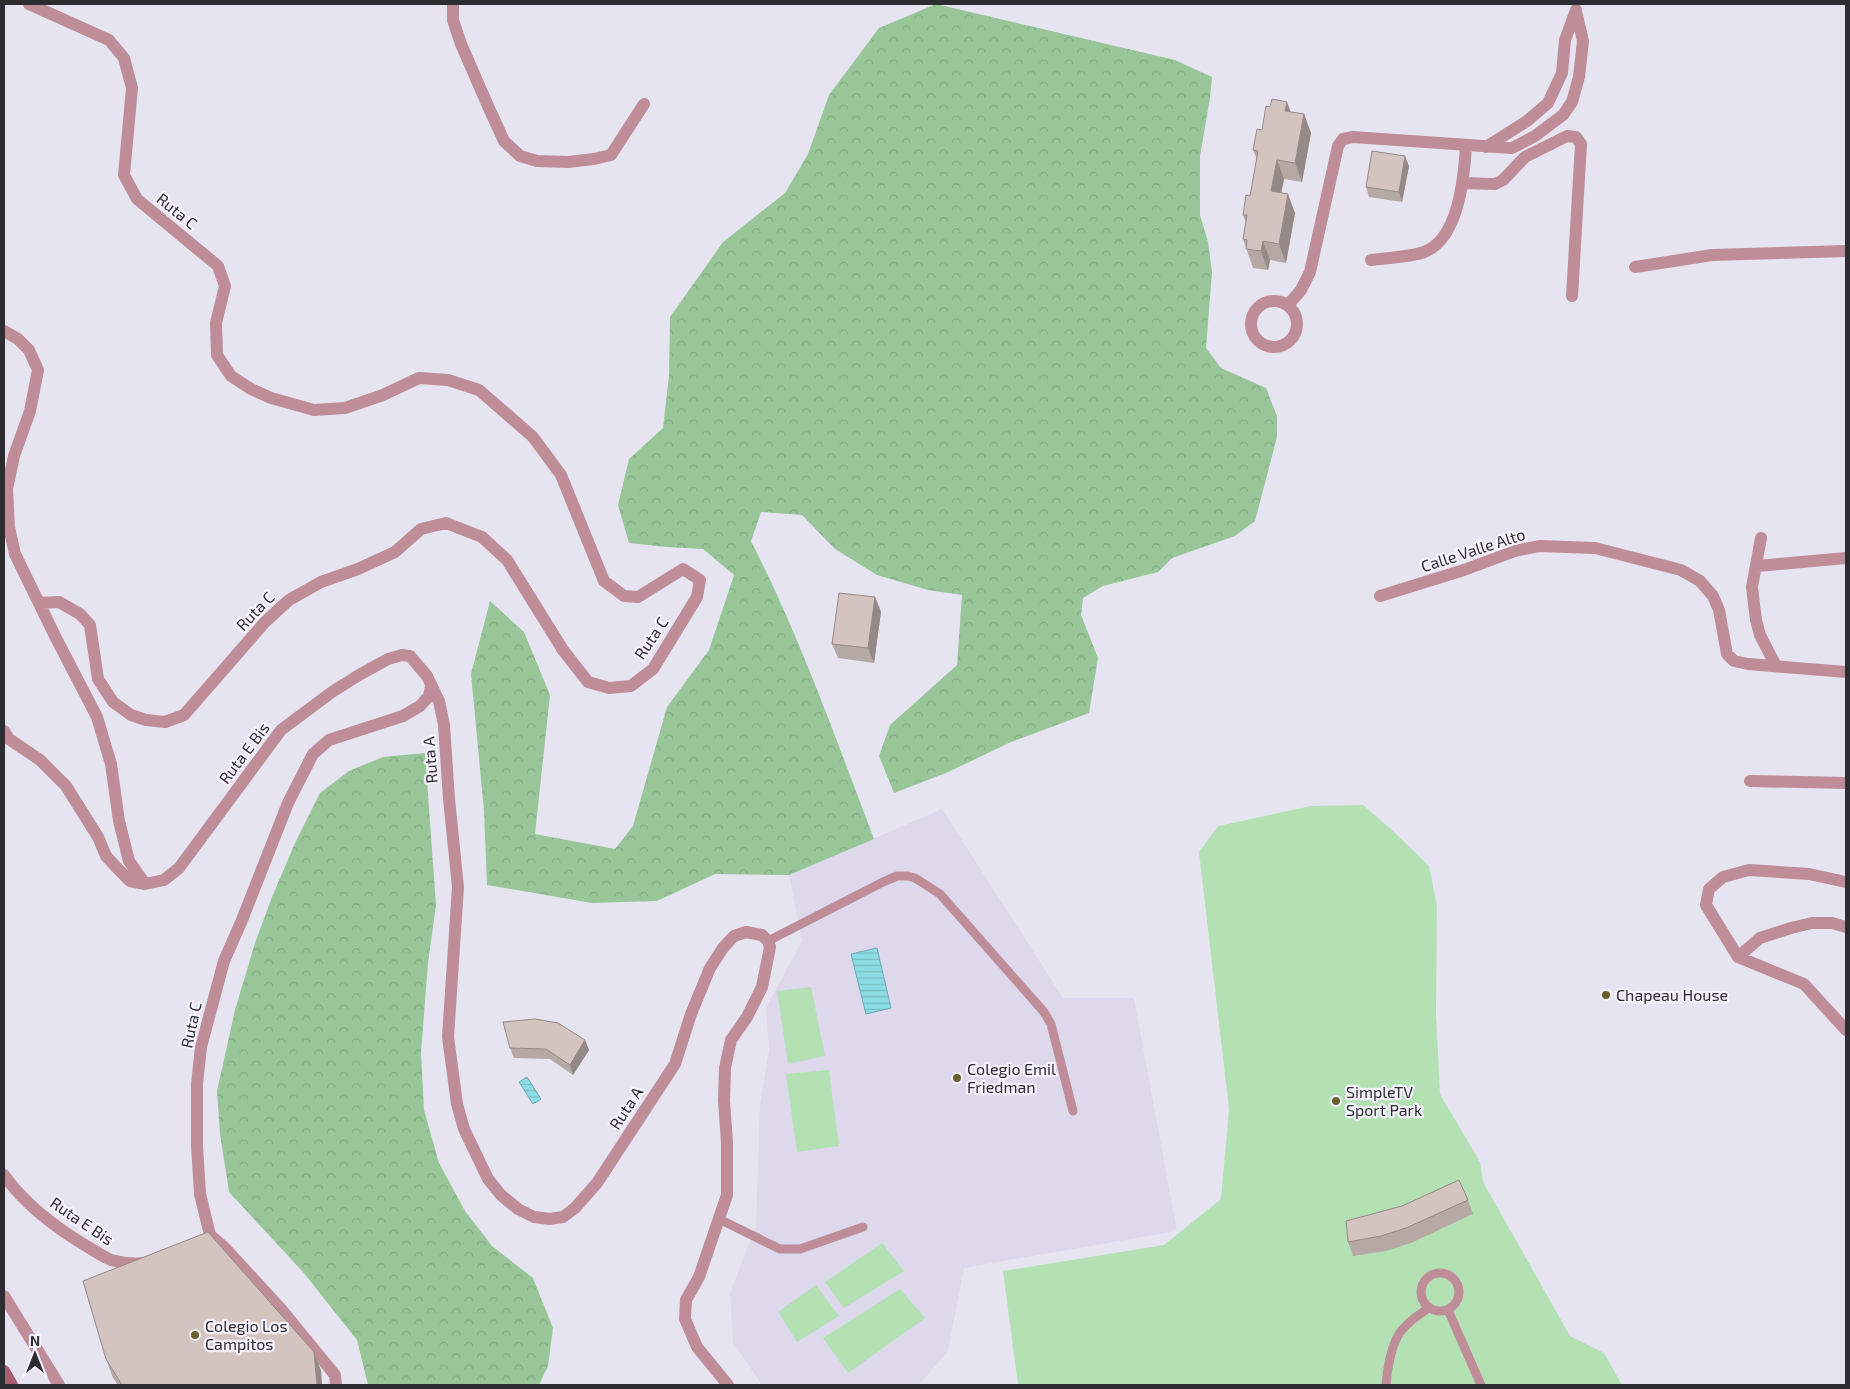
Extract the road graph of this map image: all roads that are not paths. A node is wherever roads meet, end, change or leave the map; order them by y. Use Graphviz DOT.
graph roads {
  1 [pos="29,4"];
  2 [pos="453,4"];
  3 [pos="1577,8"];
  4 [pos="1548,103"];
  5 [pos="644,104"];
  6 [pos="1563,116"];
  7 [pos="1466,146"];
  8 [pos="1486,147"];
  9 [pos="1463,184"];
  10 [pos="1846,251"];
  11 [pos="1371,260"];
  12 [pos="1635,267"];
  13 [pos="1572,296"];
  14 [pos="1288,305"];
  15 [pos="4,332"];
  16 [pos="1761,538"];
  17 [pos="1846,558"];
  18 [pos="1756,566"];
  19 [pos="1380,596"];
  20 [pos="39,603"];
  21 [pos="1776,666"];
  22 [pos="1846,672"];
  23 [pos="431,686"];
  24 [pos="4,731"];
  25 [pos="1750,781"];
  26 [pos="1846,783"];
  27 [pos="1846,882"];
  28 [pos="145,884"];
  29 [pos="1846,927"];
  30 [pos="768,941"];
  31 [pos="1738,957"];
  32 [pos="1846,1030"];
  33 [pos="1073,1110"];
  34 [pos="4,1175"];
  35 [pos="719,1219"];
  36 [pos="863,1227"];
  37 [pos="157,1261"];
  38 [pos="4,1296"];
  39 [pos="1429,1308"];
  40 [pos="1448,1310"];
  41 [pos="4,1371"];
  42 [pos="12,1385"];
  43 [pos="59,1385"];
  44 [pos="336,1385"];
  45 [pos="728,1385"];
  46 [pos="1386,1385"];
  47 [pos="1481,1385"];
  1 -- 20 [label="street, Ruta C"];
  2 -- 5 [label="street"];
  3 -- 4 [label="street"];
  3 -- 6 [label="street"];
  4 -- 6 [label="street"];
  4 -- 8 [label="street"];
  6 -- 8 [label="street"];
  7 -- 8 [label="street"];
  7 -- 9 [label="street"];
  7 -- 14 [label="street"];
  9 -- 11 [label="street"];
  9 -- 13 [label="street"];
  10 -- 12 [label="street"];
  15 -- 20 [label="street"];
  16 -- 18 [label="street"];
  17 -- 18 [label="street"];
  18 -- 21 [label="street"];
  19 -- 21 [label="street, Calle Valle Alto"];
  20 -- 28 [label="street"];
  21 -- 22 [label="street, Calle Valle Alto"];
  23 -- 28 [label="street, Ruta E Bis"];
  23 -- 30 [label="street, Ruta A"];
  23 -- 44 [label="street, Ruta C"];
  24 -- 28 [label="street"];
  25 -- 26 [label="street"];
  27 -- 31 [label="street"];
  29 -- 31 [label="street"];
  30 -- 33 [label="lane"];
  30 -- 35 [label="street"];
  31 -- 32 [label="street"];
  34 -- 37 [label="street, Ruta E Bis"];
  35 -- 36 [label="lane"];
  35 -- 45 [label="street"];
  38 -- 43 [label="street"];
  39 -- 40 [label="lane"];
  39 -- 40 [label="lane"];
  39 -- 46 [label="lane"];
  40 -- 47 [label="lane"];
  41 -- 42 [label="main road"];
}
